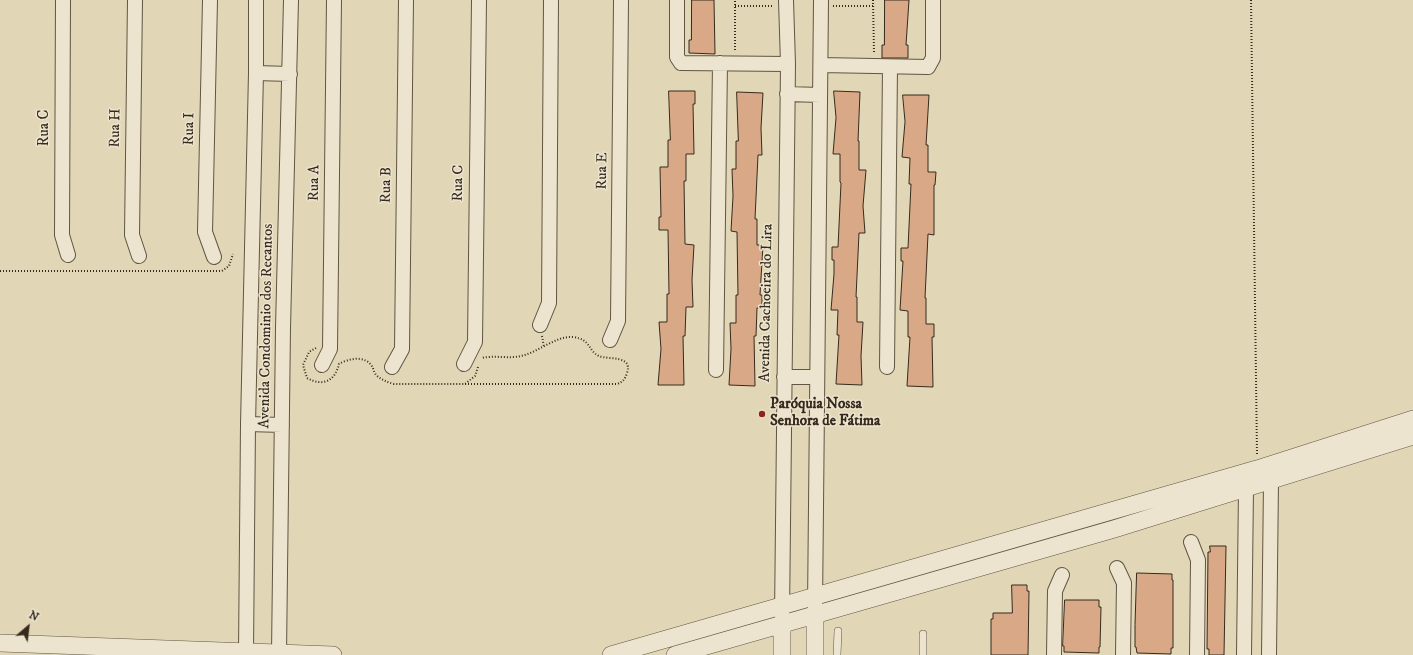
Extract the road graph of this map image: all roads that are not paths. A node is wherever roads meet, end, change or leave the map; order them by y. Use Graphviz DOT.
graph roads {
  1 [pos="63,0"];
  2 [pos="135,0"];
  3 [pos="210,0"];
  4 [pos="256,0"];
  5 [pos="291,0"];
  6 [pos="334,0"];
  7 [pos="406,0"];
  8 [pos="479,0"];
  9 [pos="550,0"];
  10 [pos="621,0"];
  11 [pos="677,0"];
  12 [pos="933,0"];
  13 [pos="786,3"];
  14 [pos="821,3"];
  15 [pos="720,63"];
  16 [pos="788,64"];
  17 [pos="821,65"];
  18 [pos="890,67"];
  19 [pos="256,73"];
  20 [pos="290,74"];
  21 [pos="787,94"];
  22 [pos="820,95"];
  23 [pos="68,255"];
  24 [pos="139,256"];
  25 [pos="214,257"];
  26 [pos="540,325"];
  27 [pos="610,340"];
  28 [pos="471,364"];
  29 [pos="322,365"];
  30 [pos="886,367"];
  31 [pos="392,368"];
  32 [pos="716,370"];
  33 [pos="816,376"];
  34 [pos="784,377"];
  35 [pos="1413,419"];
  36 [pos="248,424"];
  37 [pos="282,425"];
  38 [pos="1413,436"];
  39 [pos="1270,482"];
  40 [pos="1246,489"];
  41 [pos="1191,542"];
  42 [pos="1117,568"];
  43 [pos="1062,575"];
  44 [pos="815,597"];
  45 [pos="782,606"];
  46 [pos="815,615"];
  47 [pos="782,624"];
  48 [pos="838,631"];
  49 [pos="923,634"];
  50 [pos="0,643"];
  51 [pos="246,654"];
  52 [pos="279,654"];
  53 [pos="332,655"];
  54 [pos="611,655"];
  55 [pos="675,655"];
  56 [pos="782,655"];
  57 [pos="815,655"];
  58 [pos="837,655"];
  59 [pos="923,655"];
  60 [pos="1054,655"];
  61 [pos="1123,655"];
  62 [pos="1197,655"];
  63 [pos="1244,655"];
  64 [pos="1269,655"];
  1 -- 23 [label="street, Rua C"];
  2 -- 24 [label="street, Rua H"];
  3 -- 25 [label="street, Rua I"];
  4 -- 19 [label="street, Avenida Condominio dos Recantos"];
  5 -- 20 [label="street, Avenida Condominio dos Recantos"];
  6 -- 29 [label="street, Rua A"];
  7 -- 31 [label="street, Rua B"];
  8 -- 28 [label="street, Rua C"];
  9 -- 26 [label="street"];
  10 -- 27 [label="street, Rua E"];
  11 -- 15 [label="street"];
  12 -- 18 [label="street"];
  13 -- 16 [label="street, Avenida Cachoeira do Lira"];
  14 -- 17 [label="street"];
  15 -- 16 [label="street"];
  15 -- 32 [label="street"];
  16 -- 21 [label="street, Avenida Cachoeira do Lira"];
  17 -- 18 [label="street"];
  17 -- 22 [label="street"];
  18 -- 30 [label="street"];
  19 -- 20 [label="street"];
  19 -- 36 [label="street, Avenida Condominio dos Recantos"];
  20 -- 37 [label="street, Avenida Condominio dos Recantos"];
  21 -- 22 [label="street"];
  21 -- 34 [label="street, Avenida Cachoeira do Lira"];
  22 -- 33 [label="street"];
  33 -- 34 [label="street"];
  33 -- 44 [label="street"];
  34 -- 45 [label="street, Avenida Cachoeira do Lira"];
  35 -- 44 [label="street"];
  36 -- 37 [label="street"];
  36 -- 51 [label="street, Avenida Condominio dos Recantos"];
  37 -- 52 [label="street, Avenida Condominio dos Recantos"];
  38 -- 39 [label="street"];
  39 -- 40 [label="street"];
  39 -- 64 [label="street"];
  40 -- 46 [label="street"];
  40 -- 63 [label="street"];
  41 -- 62 [label="street"];
  42 -- 61 [label="street"];
  43 -- 60 [label="street"];
  44 -- 45 [label="street"];
  44 -- 46 [label="street"];
  45 -- 47 [label="street, Avenida Cachoeira do Lira"];
  45 -- 54 [label="street"];
  46 -- 47 [label="street"];
  46 -- 57 [label="street"];
  47 -- 55 [label="street"];
  47 -- 56 [label="street"];
  48 -- 58 [label="lane"];
  49 -- 59 [label="lane"];
  50 -- 51 [label="street"];
  51 -- 52 [label="street"];
  52 -- 53 [label="street"];
}
